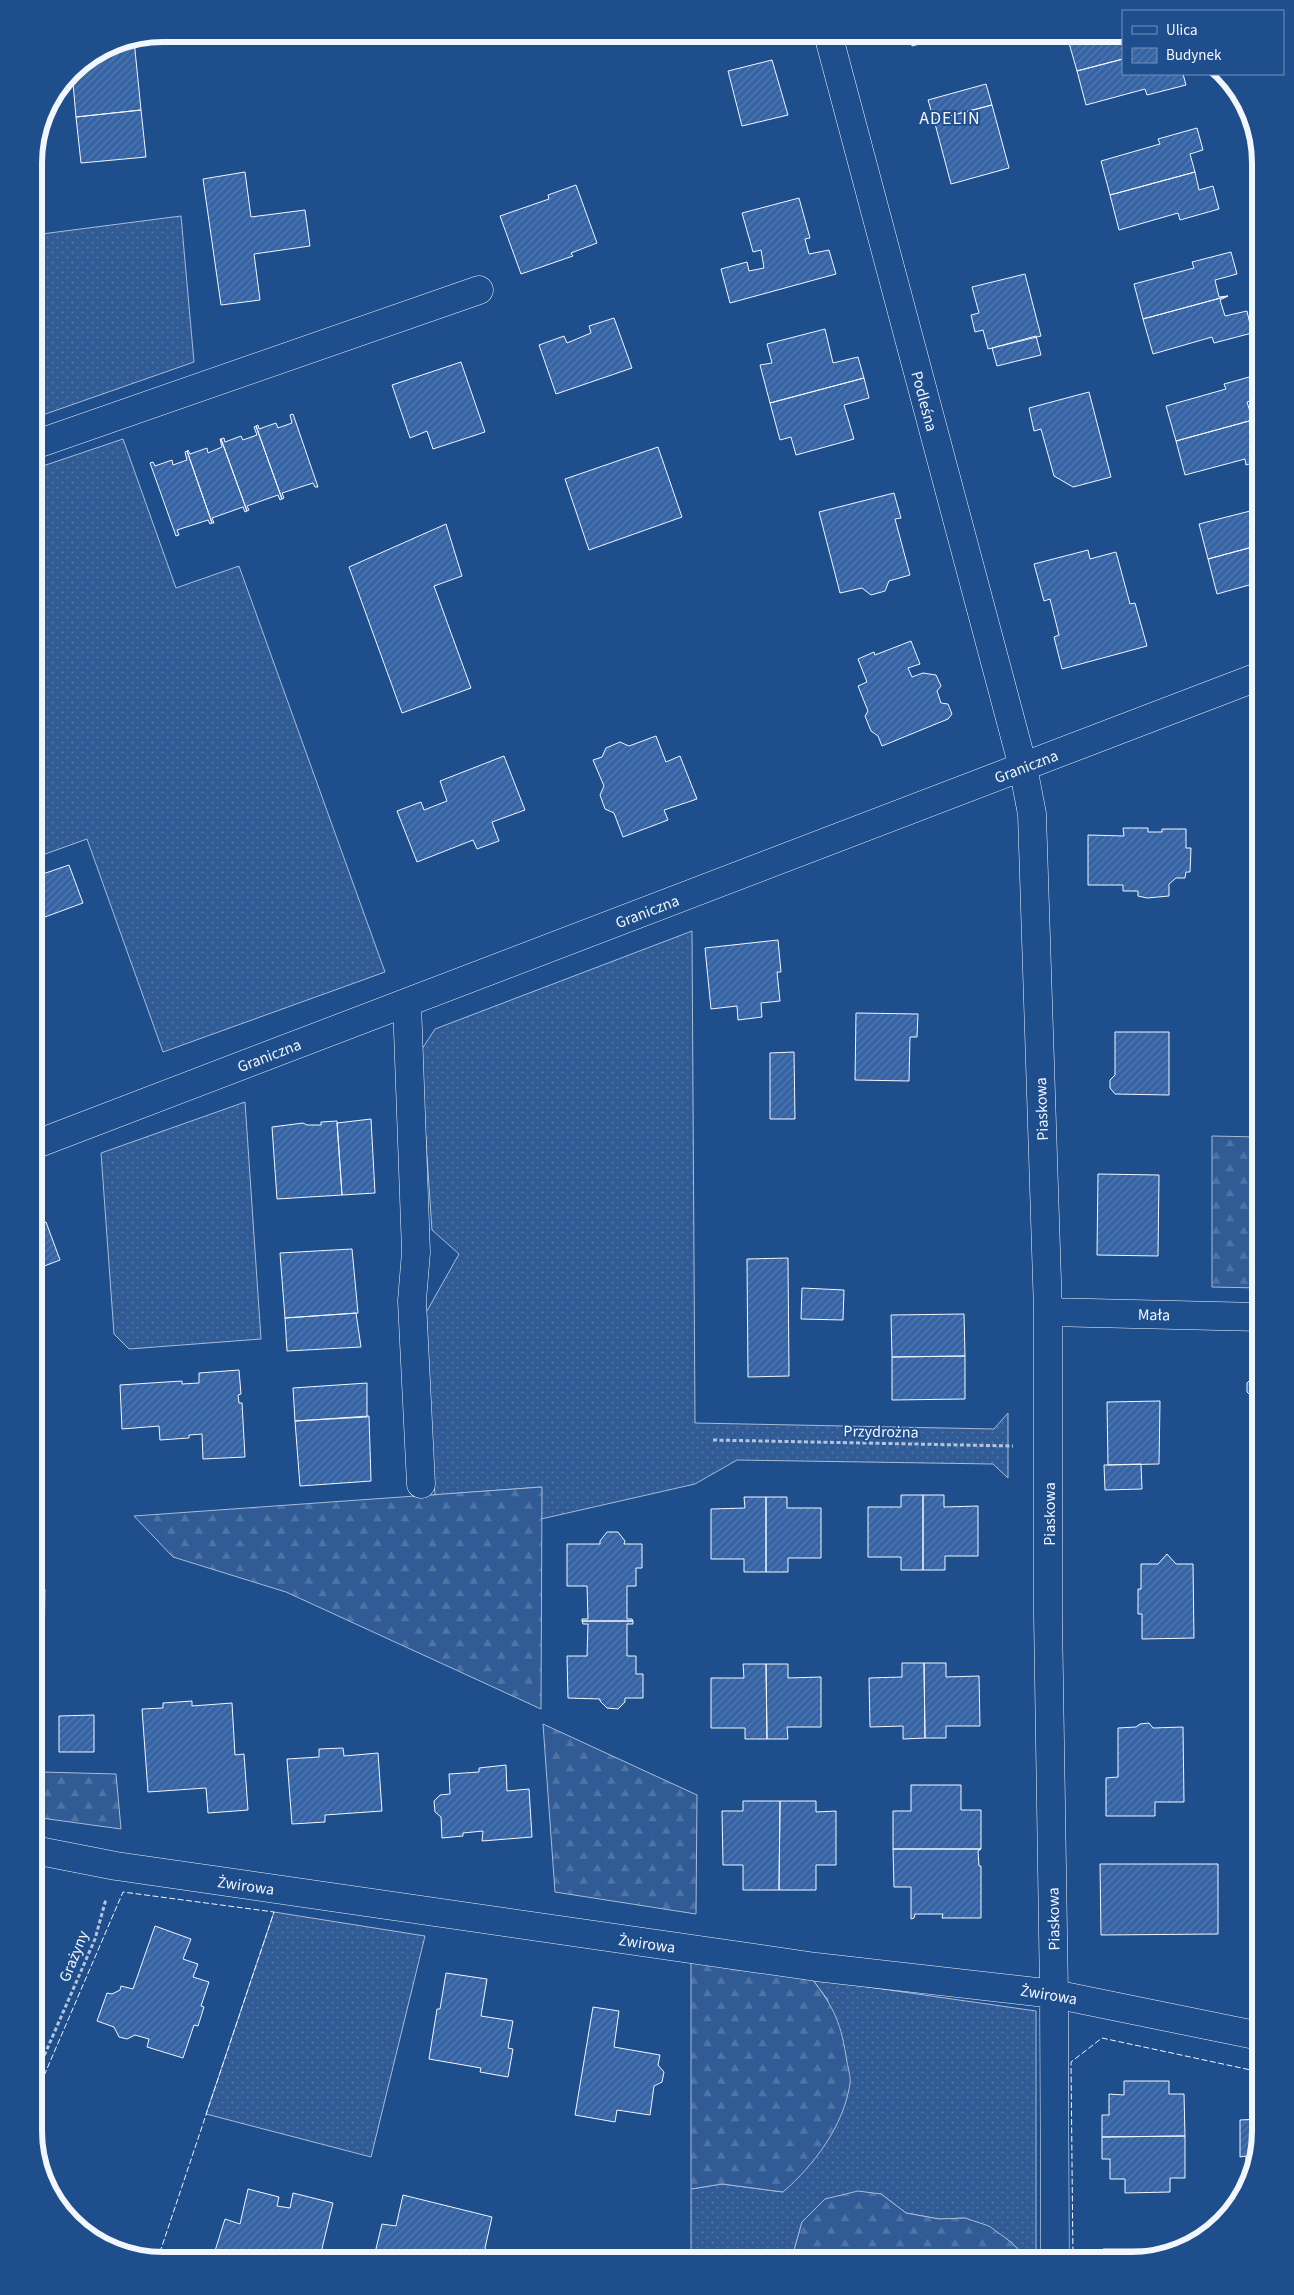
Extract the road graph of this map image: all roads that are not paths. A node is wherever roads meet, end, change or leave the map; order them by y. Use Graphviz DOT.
graph roads {
  1 [pos="830,43"];
  2 [pos="479,290"];
  3 [pos="43,442"];
  4 [pos="1252,679"];
  5 [pos="1024,767"];
  6 [pos="407,1003"];
  7 [pos="43,1142"];
  8 [pos="1048,1312"];
  9 [pos="1252,1317"];
  10 [pos="421,1484"];
  11 [pos="43,1852"];
  12 [pos="1054,1994"];
  13 [pos="1252,2034"];
  14 [pos="1055,2252"];
  1 -- 5 [label="street, Podleśna"];
  2 -- 3 [label="street"];
  4 -- 5 [label="street, Graniczna"];
  5 -- 6 [label="street, Graniczna"];
  5 -- 8 [label="street, Piaskowa"];
  6 -- 7 [label="street, Graniczna"];
  6 -- 10 [label="street"];
  8 -- 9 [label="street, Mała"];
  8 -- 12 [label="street, Piaskowa"];
  11 -- 12 [label="street, Żwirowa"];
  12 -- 13 [label="street, Żwirowa"];
  12 -- 14 [label="street, Piaskowa"];
}
